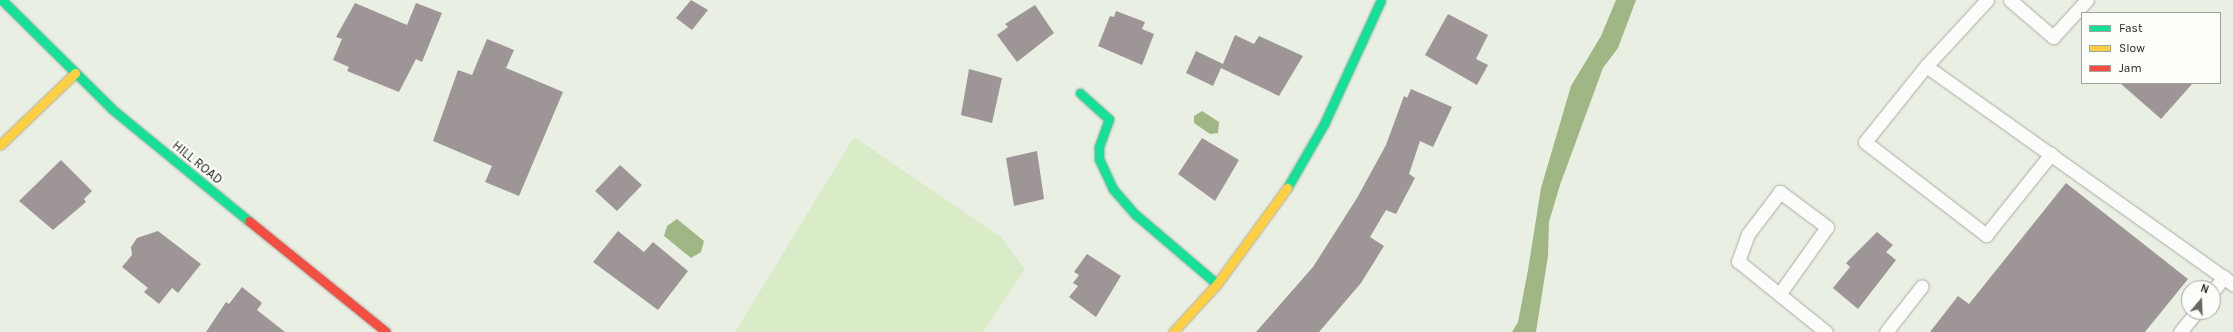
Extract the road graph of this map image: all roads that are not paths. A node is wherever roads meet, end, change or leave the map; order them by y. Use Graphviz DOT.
graph roads {
  1 [pos="2,0"];
  2 [pos="1381,0"];
  3 [pos="1987,0"];
  4 [pos="2010,0"];
  5 [pos="2087,0"];
  6 [pos="1926,66"];
  7 [pos="75,74"];
  8 [pos="1080,92"];
  9 [pos="0,144"];
  10 [pos="2051,154"];
  11 [pos="2229,281"];
  12 [pos="1217,284"];
  13 [pos="1922,286"];
  14 [pos="1780,293"];
  15 [pos="2190,320"];
  16 [pos="386,332"];
  17 [pos="1173,332"];
  18 [pos="1826,332"];
  19 [pos="1886,332"];
  20 [pos="2180,332"];
  1 -- 7 [label="street, HILL ROAD"];
  2 -- 12 [label="street"];
  3 -- 6 [label="lane"];
  4 -- 5 [label="lane"];
  6 -- 10 [label="lane"];
  6 -- 10 [label="lane"];
  7 -- 9 [label="street"];
  7 -- 16 [label="street, HILL ROAD"];
  8 -- 12 [label="street"];
  10 -- 11 [label="lane"];
  12 -- 17 [label="street"];
  13 -- 19 [label="lane"];
  14 -- 14 [label="lane"];
  14 -- 18 [label="lane"];
  15 -- 20 [label="lane"];
}
